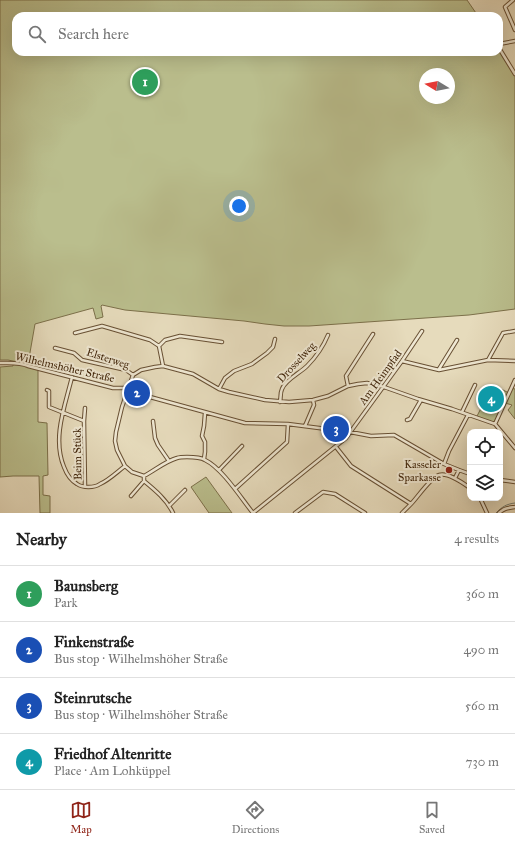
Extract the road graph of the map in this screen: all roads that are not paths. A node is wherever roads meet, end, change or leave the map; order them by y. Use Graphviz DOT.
graph roads {
  1 [pos="513,0"];
  2 [pos="515,30"];
  3 [pos="515,41"];
  4 [pos="503,43"];
  5 [pos="503,54"];
  6 [pos="515,74"];
  7 [pos="422,331"];
  8 [pos="515,331"];
  9 [pos="75,333"];
  10 [pos="373,334"];
  11 [pos="328,335"];
  12 [pos="275,339"];
  13 [pos="457,340"];
  14 [pos="222,342"];
  15 [pos="159,346"];
  16 [pos="55,348"];
  17 [pos="488,360"];
  18 [pos="515,360"];
  19 [pos="402,361"];
  20 [pos="0,363"];
  21 [pos="163,366"];
  22 [pos="439,370"];
  23 [pos="133,375"];
  24 [pos="72,377"];
  25 [pos="515,380"];
  26 [pos="475,385"];
  27 [pos="348,386"];
  28 [pos="384,387"];
  29 [pos="129,388"];
  30 [pos="511,388"];
  31 [pos="219,389"];
  32 [pos="515,389"];
  33 [pos="47,390"];
  34 [pos="313,400"];
  35 [pos="421,400"];
  36 [pos="280,402"];
  37 [pos="85,408"];
  38 [pos="462,412"];
  39 [pos="63,413"];
  40 [pos="205,413"];
  41 [pos="468,415"];
  42 [pos="406,420"];
  43 [pos="84,421"];
  44 [pos="153,421"];
  45 [pos="288,424"];
  46 [pos="495,424"];
  47 [pos="306,426"];
  48 [pos="350,432"];
  49 [pos="242,446"];
  50 [pos="336,447"];
  51 [pos="515,448"];
  52 [pos="204,459"];
  53 [pos="169,461"];
  54 [pos="444,464"];
  55 [pos="125,466"];
  56 [pos="219,470"];
  57 [pos="459,470"];
  58 [pos="467,473"];
  59 [pos="144,476"];
  60 [pos="455,478"];
  61 [pos="503,480"];
  62 [pos="144,481"];
  63 [pos="515,482"];
  64 [pos="85,486"];
  65 [pos="467,486"];
  66 [pos="235,489"];
  67 [pos="185,490"];
  68 [pos="131,496"];
  69 [pos="481,501"];
  70 [pos="411,504"];
  71 [pos="170,505"];
  72 [pos="515,507"];
  73 [pos="174,513"];
  74 [pos="253,513"];
  75 [pos="295,513"];
  76 [pos="365,513"];
  77 [pos="402,513"];
  78 [pos="487,513"];
  79 [pos="499,513"];
  1 -- 2 [label="street"];
  3 -- 4 [label="street"];
  5 -- 6 [label="street"];
  7 -- 19 [label="street, Am Heimpfad"];
  8 -- 17 [label="street"];
  9 -- 15 [label="street"];
  10 -- 27 [label="street"];
  11 -- 36 [label="street, Drosselweg"];
  12 -- 31 [label="street"];
  13 -- 22 [label="street"];
  14 -- 15 [label="street"];
  15 -- 21 [label="street"];
  16 -- 23 [label="street, Elsterweg"];
  17 -- 18 [label="street"];
  17 -- 22 [label="street"];
  19 -- 22 [label="street"];
  19 -- 28 [label="street, Am Heimpfad"];
  20 -- 24 [label="street, Wilhelmshöher Straße"];
  21 -- 23 [label="street"];
  21 -- 31 [label="street"];
  23 -- 29 [label="street"];
  24 -- 29 [label="street, Wilhelmshöher Straße"];
  24 -- 39 [label="street"];
  25 -- 30 [label="street"];
  26 -- 38 [label="street"];
  27 -- 28 [label="street"];
  27 -- 34 [label="street"];
  28 -- 35 [label="street"];
  28 -- 48 [label="street, Am Heimpfad"];
  29 -- 40 [label="street, Wilhelmshöher Straße"];
  29 -- 55 [label="street"];
  30 -- 32 [label="street"];
  30 -- 46 [label="street"];
  31 -- 36 [label="street"];
  33 -- 39 [label="street, Beim Stück"];
  34 -- 36 [label="street"];
  34 -- 47 [label="street"];
  35 -- 38 [label="street"];
  35 -- 42 [label="street"];
  37 -- 43 [label="street, Beim Stück"];
  38 -- 41 [label="street"];
  39 -- 43 [label="street, Beim Stück"];
  39 -- 64 [label="street"];
  40 -- 45 [label="street, Wilhelmshöher Straße"];
  40 -- 52 [label="street"];
  41 -- 46 [label="street"];
  41 -- 54 [label="street"];
  43 -- 64 [label="street, Beim Stück"];
  44 -- 53 [label="street"];
  45 -- 47 [label="street, Wilhelmshöher Straße"];
  45 -- 66 [label="street"];
  46 -- 51 [label="street"];
  47 -- 48 [label="street, Wilhelmshöher Straße"];
  48 -- 50 [label="street, Am Heimpfad"];
  48 -- 54 [label="street, Wilhelmshöher Straße"];
  49 -- 56 [label="street"];
  50 -- 70 [label="street"];
  50 -- 74 [label="street, Am Heimpfad"];
  52 -- 53 [label="street"];
  52 -- 56 [label="street"];
  53 -- 59 [label="street"];
  54 -- 57 [label="street, Wilhelmshöher Straße"];
  55 -- 59 [label="street"];
  55 -- 64 [label="street"];
  56 -- 66 [label="street"];
  57 -- 58 [label="street, Wilhelmshöher Straße"];
  57 -- 60 [label="street"];
  59 -- 62 [label="street"];
  60 -- 65 [label="street"];
  60 -- 70 [label="street"];
  61 -- 63 [label="street"];
  62 -- 68 [label="street"];
  62 -- 71 [label="street"];
  66 -- 74 [label="street"];
  67 -- 71 [label="street"];
  69 -- 78 [label="street"];
  70 -- 77 [label="street"];
  71 -- 73 [label="street"];
  72 -- 79 [label="street"];
  75 -- 76 [label="street"];
}
